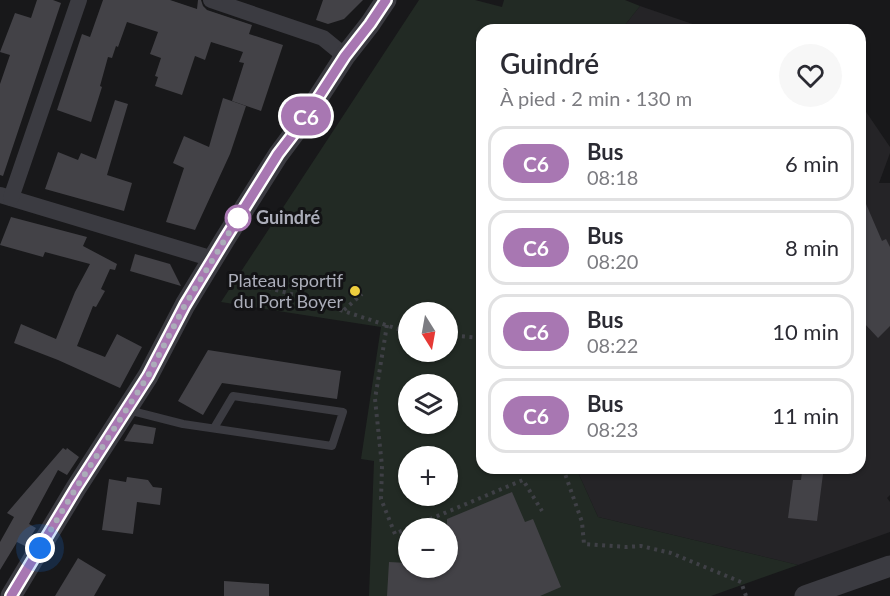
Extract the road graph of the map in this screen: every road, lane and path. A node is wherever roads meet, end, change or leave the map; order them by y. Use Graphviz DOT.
graph roads {
  1 [pos="79,0"];
  2 [pos="211,0"];
  3 [pos="386,0"];
  4 [pos="345,56"];
  5 [pos="6,196"];
  6 [pos="213,260"];
  7 [pos="232,278"];
  8 [pos="362,294"];
  9 [pos="344,311"];
  10 [pos="387,325"];
  11 [pos="398,329"];
  12 [pos="458,336"];
  13 [pos="476,337"];
  14 [pos="128,410"];
  15 [pos="214,428"];
  16 [pos="565,474"];
  17 [pos="542,512"];
  18 [pos="432,518"];
  19 [pos="398,533"];
  20 [pos="890,566"];
  21 [pos="11,596"];
  22 [pos="746,596"];
  23 [pos="805,596"];
  1 -- 5 [label="street"];
  2 -- 4 [label="street"];
  3 -- 4 [label="street"];
  4 -- 6 [label="street"];
  5 -- 6 [label="street"];
  6 -- 14 [label="street"];
  7 -- 9 [label="path"];
  8 -- 9 [label="path"];
  9 -- 10 [label="path"];
  10 -- 11 [label="path"];
  10 -- 19 [label="path"];
  12 -- 13 [label="path"];
  14 -- 15 [label="lane"];
  14 -- 21 [label="street"];
  15 -- 15 [label="lane"];
  16 -- 22 [label="path"];
  17 -- 18 [label="path"];
  20 -- 23 [label="street"];
}
